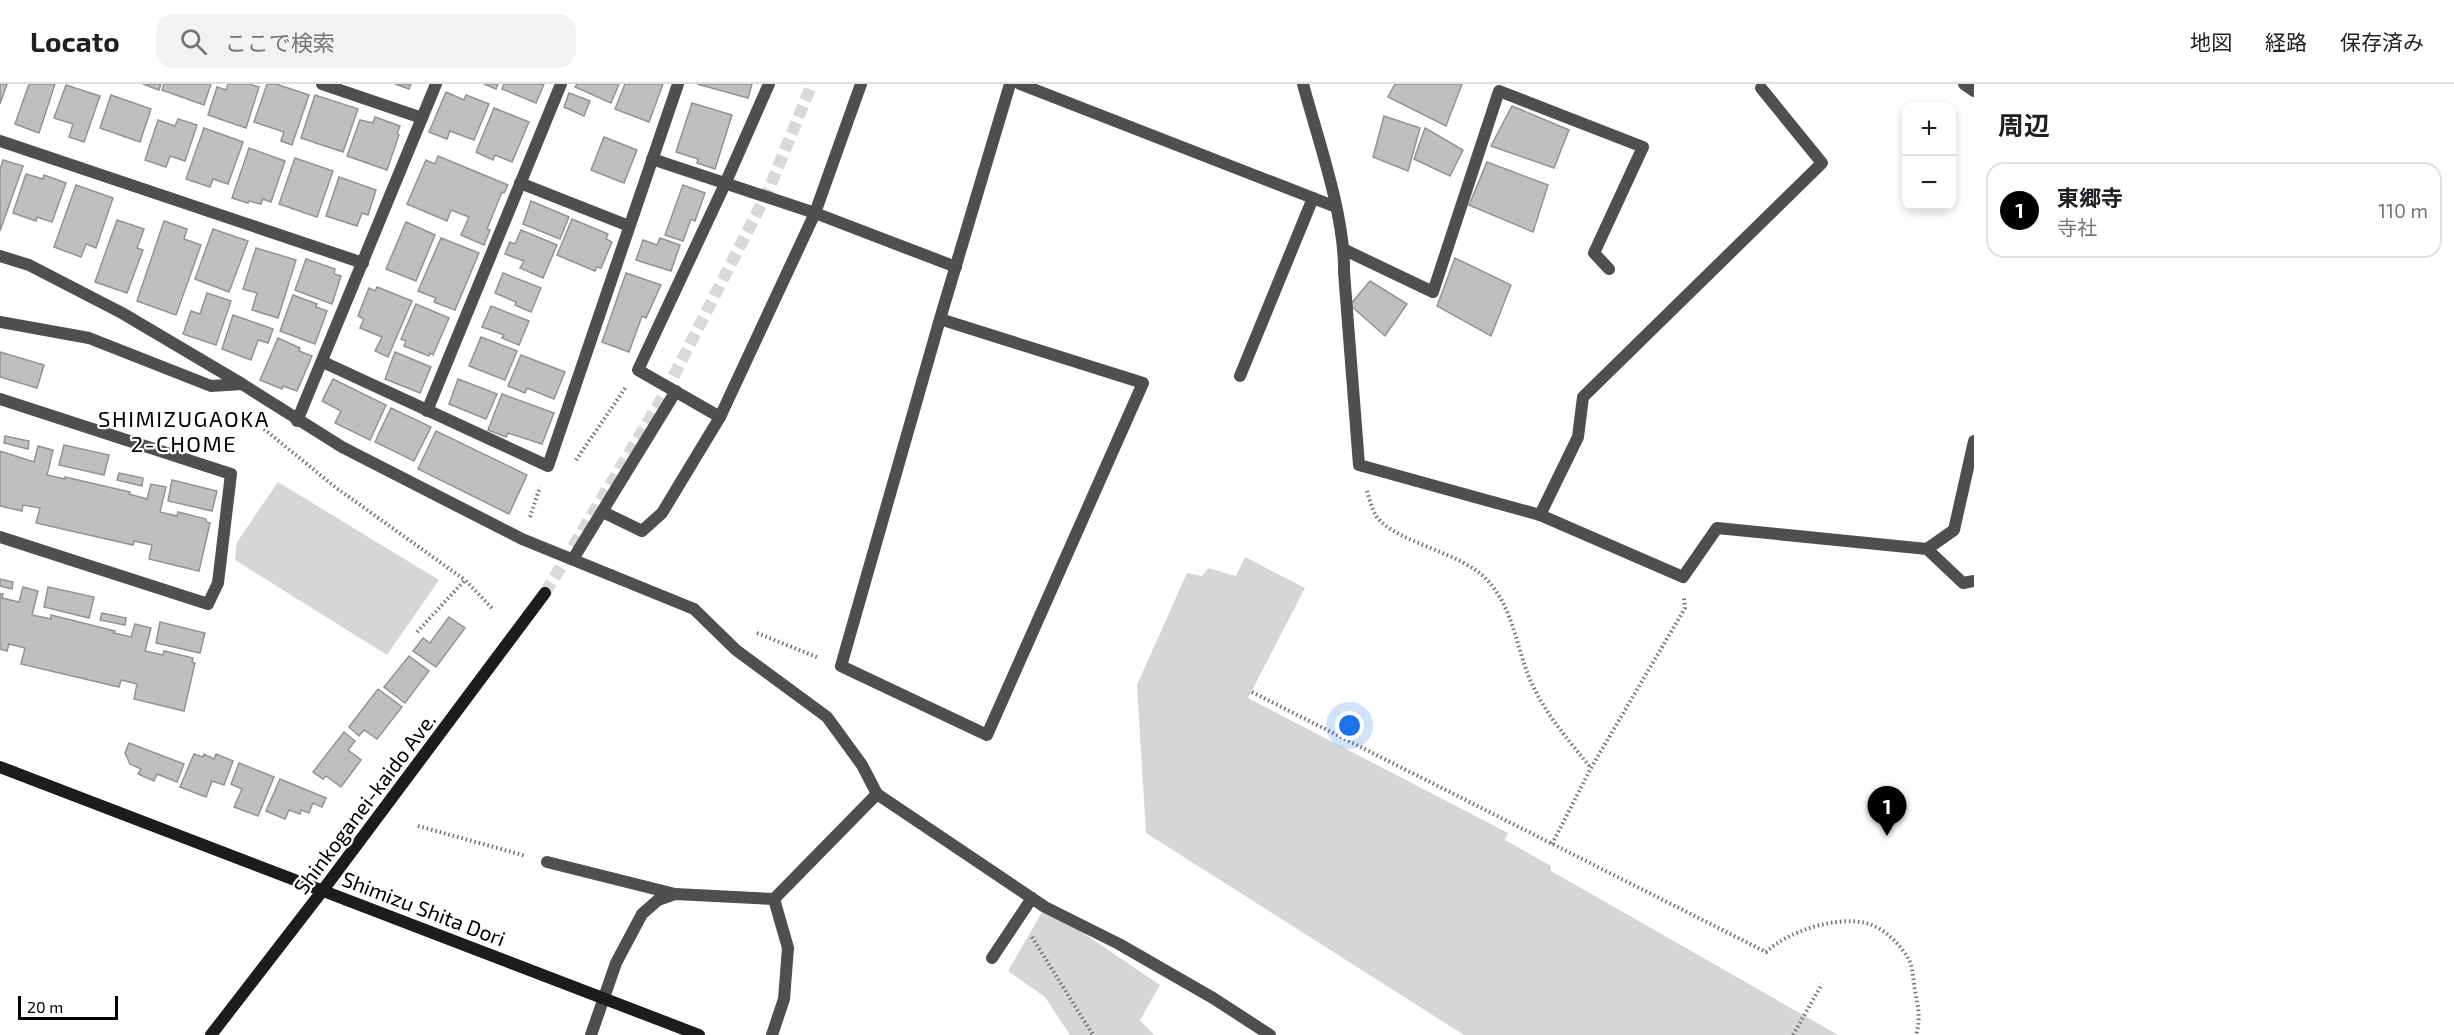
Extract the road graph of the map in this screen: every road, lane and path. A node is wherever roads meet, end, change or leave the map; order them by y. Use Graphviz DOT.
graph roads {
  1 [pos="322,84"];
  2 [pos="436,84"];
  3 [pos="561,84"];
  4 [pos="678,84"];
  5 [pos="769,84"];
  6 [pos="861,84"];
  7 [pos="1011,84"];
  8 [pos="1020,84"];
  9 [pos="1303,84"];
  10 [pos="1964,84"];
  11 [pos="1760,85"];
  12 [pos="1974,91"];
  13 [pos="422,118"];
  14 [pos="0,141"];
  15 [pos="652,159"];
  16 [pos="520,183"];
  17 [pos="725,184"];
  18 [pos="1313,198"];
  19 [pos="1336,207"];
  20 [pos="814,213"];
  21 [pos="630,226"];
  22 [pos="1344,250"];
  23 [pos="0,256"];
  24 [pos="363,263"];
  25 [pos="956,267"];
  26 [pos="1609,269"];
  27 [pos="940,319"];
  28 [pos="0,322"];
  29 [pos="323,362"];
  30 [pos="638,370"];
  31 [pos="1240,376"];
  32 [pos="242,384"];
  33 [pos="676,391"];
  34 [pos="0,399"];
  35 [pos="427,411"];
  36 [pos="720,417"];
  37 [pos="297,421"];
  38 [pos="258,423"];
  39 [pos="1974,441"];
  40 [pos="1359,465"];
  41 [pos="548,466"];
  42 [pos="572,468"];
  43 [pos="603,512"];
  44 [pos="1540,515"];
  45 [pos="0,537"];
  46 [pos="522,539"];
  47 [pos="1928,549"];
  48 [pos="573,560"];
  49 [pos="1683,577"];
  50 [pos="465,580"];
  51 [pos="1974,581"];
  52 [pos="545,593"];
  53 [pos="492,608"];
  54 [pos="747,630"];
  55 [pos="417,632"];
  56 [pos="841,666"];
  57 [pos="1252,692"];
  58 [pos="0,767"];
  59 [pos="1591,768"];
  60 [pos="877,794"];
  61 [pos="418,826"];
  62 [pos="1552,844"];
  63 [pos="547,862"];
  64 [pos="323,890"];
  65 [pos="675,894"];
  66 [pos="1032,898"];
  67 [pos="774,899"];
  68 [pos="1015,923"];
  69 [pos="992,958"];
  70 [pos="1822,984"];
  71 [pos="603,998"];
  72 [pos="211,1035"];
  73 [pos="591,1035"];
  74 [pos="699,1035"];
  75 [pos="772,1035"];
  76 [pos="1093,1035"];
  77 [pos="1270,1035"];
  78 [pos="1793,1035"];
  79 [pos="1916,1035"];
  1 -- 13 [label="street"];
  2 -- 13 [label="street"];
  3 -- 16 [label="street"];
  4 -- 15 [label="street"];
  5 -- 17 [label="street"];
  6 -- 20 [label="street"];
  7 -- 25 [label="street"];
  8 -- 18 [label="street"];
  9 -- 19 [label="street"];
  10 -- 12 [label="street"];
  11 -- 44 [label="street"];
  13 -- 24 [label="street"];
  14 -- 24 [label="street"];
  15 -- 17 [label="street"];
  15 -- 21 [label="street"];
  16 -- 21 [label="street"];
  16 -- 35 [label="street"];
  17 -- 20 [label="street"];
  17 -- 30 [label="street"];
  18 -- 19 [label="street"];
  18 -- 31 [label="street"];
  19 -- 22 [label="street"];
  20 -- 25 [label="street"];
  20 -- 36 [label="street"];
  21 -- 41 [label="street"];
  22 -- 26 [label="street"];
  22 -- 40 [label="street"];
  23 -- 32 [label="street"];
  24 -- 29 [label="street"];
  25 -- 27 [label="street"];
  27 -- 56 [label="street"];
  27 -- 56 [label="street"];
  28 -- 32 [label="street"];
  29 -- 35 [label="street"];
  29 -- 37 [label="street"];
  30 -- 33 [label="street"];
  30 -- 42 [label="path"];
  32 -- 37 [label="street"];
  33 -- 36 [label="street"];
  33 -- 43 [label="street"];
  34 -- 45 [label="street"];
  35 -- 41 [label="street"];
  36 -- 43 [label="street"];
  37 -- 46 [label="street"];
  38 -- 50 [label="path"];
  39 -- 47 [label="street"];
  40 -- 44 [label="street"];
  40 -- 59 [label="path"];
  41 -- 46 [label="path"];
  43 -- 48 [label="street"];
  44 -- 49 [label="street"];
  46 -- 48 [label="street"];
  47 -- 49 [label="street"];
  47 -- 51 [label="street"];
  48 -- 60 [label="street"];
  49 -- 59 [label="path"];
  50 -- 53 [label="path"];
  50 -- 55 [label="path"];
  52 -- 64 [label="street, Shinkoganei-kaido Ave."];
  54 -- 56 [label="path"];
  57 -- 62 [label="path"];
  58 -- 64 [label="street, Shimizu Shita Dori"];
  59 -- 62 [label="path"];
  60 -- 66 [label="street"];
  60 -- 67 [label="street"];
  61 -- 63 [label="path"];
  62 -- 79 [label="path"];
  63 -- 65 [label="street"];
  64 -- 71 [label="street, Shimizu Shita Dori"];
  64 -- 72 [label="street, Shinkoganei-kaido Ave."];
  65 -- 67 [label="street"];
  65 -- 71 [label="street"];
  66 -- 68 [label="street"];
  66 -- 77 [label="street"];
  67 -- 75 [label="street"];
  68 -- 69 [label="street"];
  68 -- 76 [label="path"];
  70 -- 78 [label="path"];
  71 -- 73 [label="street"];
  71 -- 74 [label="street, Shimizu Shita Dori"];
}
